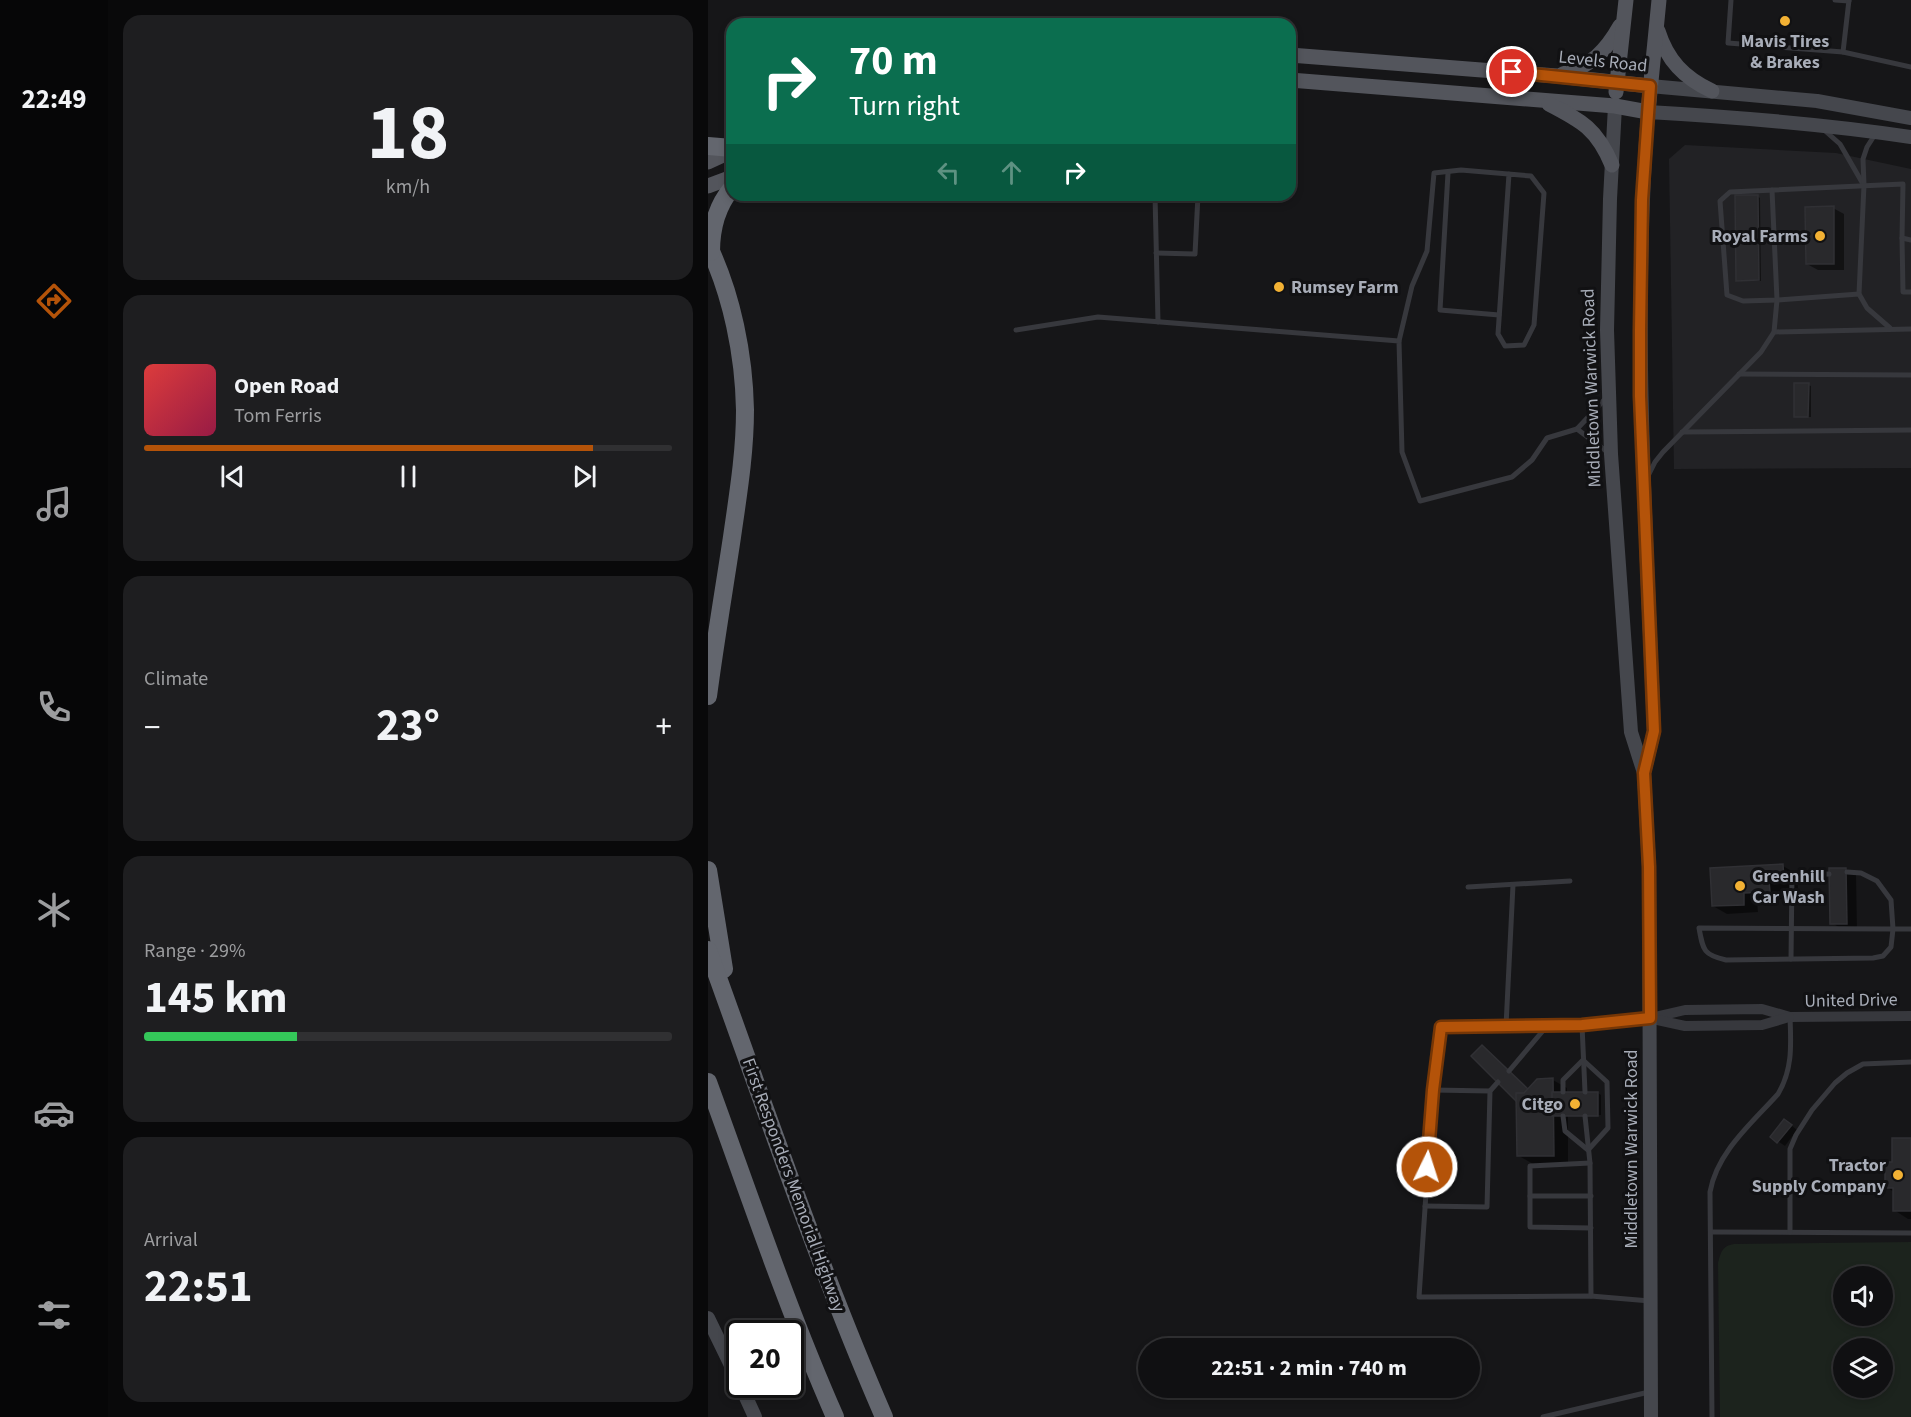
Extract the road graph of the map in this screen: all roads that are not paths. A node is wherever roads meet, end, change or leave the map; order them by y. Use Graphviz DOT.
graph roads {
  1 [pos="1626,0"];
  2 [pos="1659,0"];
  3 [pos="1731,0"];
  4 [pos="1835,0"];
  5 [pos="1849,0"];
  6 [pos="1624,20"];
  7 [pos="1656,25"];
  8 [pos="1843,52"];
  9 [pos="1296,55"];
  10 [pos="1911,67"];
  11 [pos="1557,76"];
  12 [pos="1296,80"];
  13 [pos="1617,82"];
  14 [pos="1650,86"];
  15 [pos="1712,91"];
  16 [pos="1540,100"];
  17 [pos="1616,106"];
  18 [pos="1648,112"];
  19 [pos="1911,118"];
  20 [pos="1817,125"];
  21 [pos="1876,132"];
  22 [pos="1911,137"];
  23 [pos="708,146"];
  24 [pos="726,148"];
  25 [pos="726,152"];
  26 [pos="708,162"];
  27 [pos="1612,165"];
  28 [pos="1448,173"];
  29 [pos="1509,174"];
  30 [pos="726,179"];
  31 [pos="1864,185"];
  32 [pos="708,186"];
  33 [pos="1772,190"];
  34 [pos="726,196"];
  35 [pos="1155,201"];
  36 [pos="1198,201"];
  37 [pos="1902,238"];
  38 [pos="1911,240"];
  39 [pos="710,249"];
  40 [pos="1156,253"];
  41 [pos="1911,292"];
  42 [pos="1859,294"];
  43 [pos="1778,300"];
  44 [pos="1499,315"];
  45 [pos="1158,322"];
  46 [pos="1890,328"];
  47 [pos="1911,329"];
  48 [pos="1016,330"];
  49 [pos="1774,333"];
  50 [pos="1399,341"];
  51 [pos="1739,374"];
  52 [pos="1911,375"];
  53 [pos="1609,394"];
  54 [pos="1577,429"];
  55 [pos="1911,430"];
  56 [pos="1682,432"];
  57 [pos="1611,454"];
  58 [pos="1644,486"];
  59 [pos="708,696"];
  60 [pos="1644,773"];
  61 [pos="708,870"];
  62 [pos="1847,873"];
  63 [pos="1829,874"];
  64 [pos="1570,881"];
  65 [pos="1513,885"];
  66 [pos="1468,887"];
  67 [pos="1790,929"];
  68 [pos="1893,929"];
  69 [pos="1911,929"];
  70 [pos="708,950"];
  71 [pos="1791,959"];
  72 [pos="732,1015"];
  73 [pos="1911,1016"];
  74 [pos="1790,1017"];
  75 [pos="1650,1018"];
  76 [pos="1582,1025"];
  77 [pos="1506,1026"];
  78 [pos="1547,1026"];
  79 [pos="1583,1060"];
  80 [pos="1911,1062"];
  81 [pos="1509,1071"];
  82 [pos="708,1082"];
  83 [pos="1498,1082"];
  84 [pos="1433,1090"];
  85 [pos="1490,1091"];
  86 [pos="1563,1092"];
  87 [pos="1585,1092"];
  88 [pos="1563,1116"];
  89 [pos="1585,1116"];
  90 [pos="1588,1150"];
  91 [pos="1590,1163"];
  92 [pos="1530,1196"];
  93 [pos="1591,1196"];
  94 [pos="1425,1206"];
  95 [pos="1591,1228"];
  96 [pos="1711,1232"];
  97 [pos="1790,1232"];
  98 [pos="1911,1233"];
  99 [pos="1591,1296"];
  100 [pos="1651,1301"];
  101 [pos="708,1318"];
  102 [pos="726,1355"];
  103 [pos="1651,1391"];
  104 [pos="746,1398"];
  105 [pos="755,1417"];
  106 [pos="835,1417"];
  107 [pos="884,1417"];
  108 [pos="1543,1417"];
  109 [pos="1651,1417"];
  110 [pos="1712,1417"];
  1 -- 6 [label="main road, Middletown Warwick Road"];
  2 -- 7 [label="main road, Middletown Warwick Road"];
  3 -- 8 [label="lane"];
  4 -- 5 [label="lane"];
  5 -- 8 [label="lane"];
  6 -- 11 [label="main road"];
  6 -- 13 [label="main road, Middletown Warwick Road"];
  7 -- 14 [label="main road, Middletown Warwick Road"];
  7 -- 15 [label="main road"];
  8 -- 10 [label="lane"];
  9 -- 11 [label="main road, Levels Road"];
  11 -- 13 [label="main road, Levels Road"];
  12 -- 16 [label="main road"];
  13 -- 14 [label="main road, Levels Road"];
  13 -- 17 [label="main road, Middletown Warwick Road"];
  14 -- 15 [label="street, Levels Road"];
  14 -- 18 [label="main road, Middletown Warwick Road"];
  15 -- 19 [label="street, Levels Road"];
  16 -- 17 [label="main road"];
  16 -- 27 [label="main road"];
  17 -- 18 [label="main road"];
  17 -- 27 [label="street, Middletown Warwick Road"];
  18 -- 20 [label="street"];
  18 -- 58 [label="street, Middletown Warwick Road"];
  20 -- 21 [label="street"];
  20 -- 31 [label="lane"];
  21 -- 22 [label="street"];
  21 -- 31 [label="lane"];
  23 -- 24 [label="highway"];
  25 -- 26 [label="main road"];
  27 -- 53 [label="street, Middletown Warwick Road"];
  28 -- 29 [label="lane"];
  28 -- 44 [label="lane"];
  28 -- 50 [label="lane"];
  29 -- 44 [label="lane"];
  29 -- 44 [label="lane"];
  30 -- 32 [label="main road"];
  31 -- 33 [label="lane"];
  31 -- 37 [label="lane"];
  31 -- 42 [label="lane"];
  33 -- 43 [label="lane"];
  33 -- 43 [label="lane"];
  34 -- 39 [label="highway"];
  35 -- 40 [label="lane"];
  36 -- 40 [label="lane"];
  37 -- 38 [label="lane"];
  37 -- 41 [label="lane"];
  39 -- 59 [label="highway"];
  40 -- 45 [label="lane"];
  42 -- 43 [label="lane"];
  42 -- 46 [label="lane"];
  43 -- 49 [label="lane"];
  45 -- 48 [label="lane"];
  45 -- 50 [label="lane"];
  46 -- 47 [label="lane"];
  46 -- 49 [label="lane"];
  49 -- 51 [label="lane"];
  50 -- 54 [label="lane"];
  51 -- 52 [label="lane"];
  51 -- 56 [label="lane"];
  53 -- 54 [label="lane"];
  53 -- 57 [label="street, Middletown Warwick Road"];
  54 -- 57 [label="lane"];
  55 -- 56 [label="lane"];
  56 -- 58 [label="lane"];
  57 -- 60 [label="street, Middletown Warwick Road"];
  58 -- 60 [label="street, Middletown Warwick Road"];
  60 -- 75 [label="street, Middletown Warwick Road"];
  61 -- 72 [label="highway"];
  62 -- 68 [label="lane"];
  63 -- 67 [label="lane"];
  64 -- 65 [label="lane"];
  65 -- 66 [label="lane"];
  65 -- 77 [label="lane"];
  67 -- 68 [label="lane"];
  67 -- 71 [label="lane"];
  67 -- 71 [label="lane"];
  68 -- 69 [label="lane"];
  68 -- 71 [label="lane"];
  70 -- 72 [label="highway, First Responders Memorial Highway"];
  72 -- 107 [label="highway, First Responders Memorial Highway"];
  73 -- 74 [label="street, United Drive"];
  74 -- 75 [label="street, United Drive"];
  74 -- 75 [label="street, United Drive"];
  74 -- 96 [label="lane"];
  75 -- 76 [label="lane"];
  75 -- 100 [label="street, Middletown Warwick Road"];
  76 -- 78 [label="lane"];
  76 -- 79 [label="lane"];
  77 -- 78 [label="lane"];
  77 -- 84 [label="lane"];
  78 -- 81 [label="lane"];
  79 -- 86 [label="lane"];
  79 -- 87 [label="lane"];
  79 -- 90 [label="lane"];
  80 -- 97 [label="lane"];
  82 -- 106 [label="highway"];
  83 -- 85 [label="lane"];
  84 -- 85 [label="lane"];
  84 -- 94 [label="lane"];
  85 -- 94 [label="lane"];
  88 -- 90 [label="lane"];
  89 -- 90 [label="lane"];
  90 -- 91 [label="lane"];
  91 -- 92 [label="lane"];
  91 -- 93 [label="lane"];
  92 -- 93 [label="lane"];
  92 -- 95 [label="lane"];
  93 -- 95 [label="lane"];
  94 -- 99 [label="lane"];
  95 -- 99 [label="lane"];
  96 -- 97 [label="lane"];
  96 -- 110 [label="lane"];
  97 -- 98 [label="lane"];
  99 -- 100 [label="lane"];
  100 -- 103 [label="street, Middletown Warwick Road"];
  101 -- 102 [label="street"];
  103 -- 108 [label="lane"];
  103 -- 109 [label="street, Middletown Warwick Road"];
  104 -- 105 [label="street"];
}
